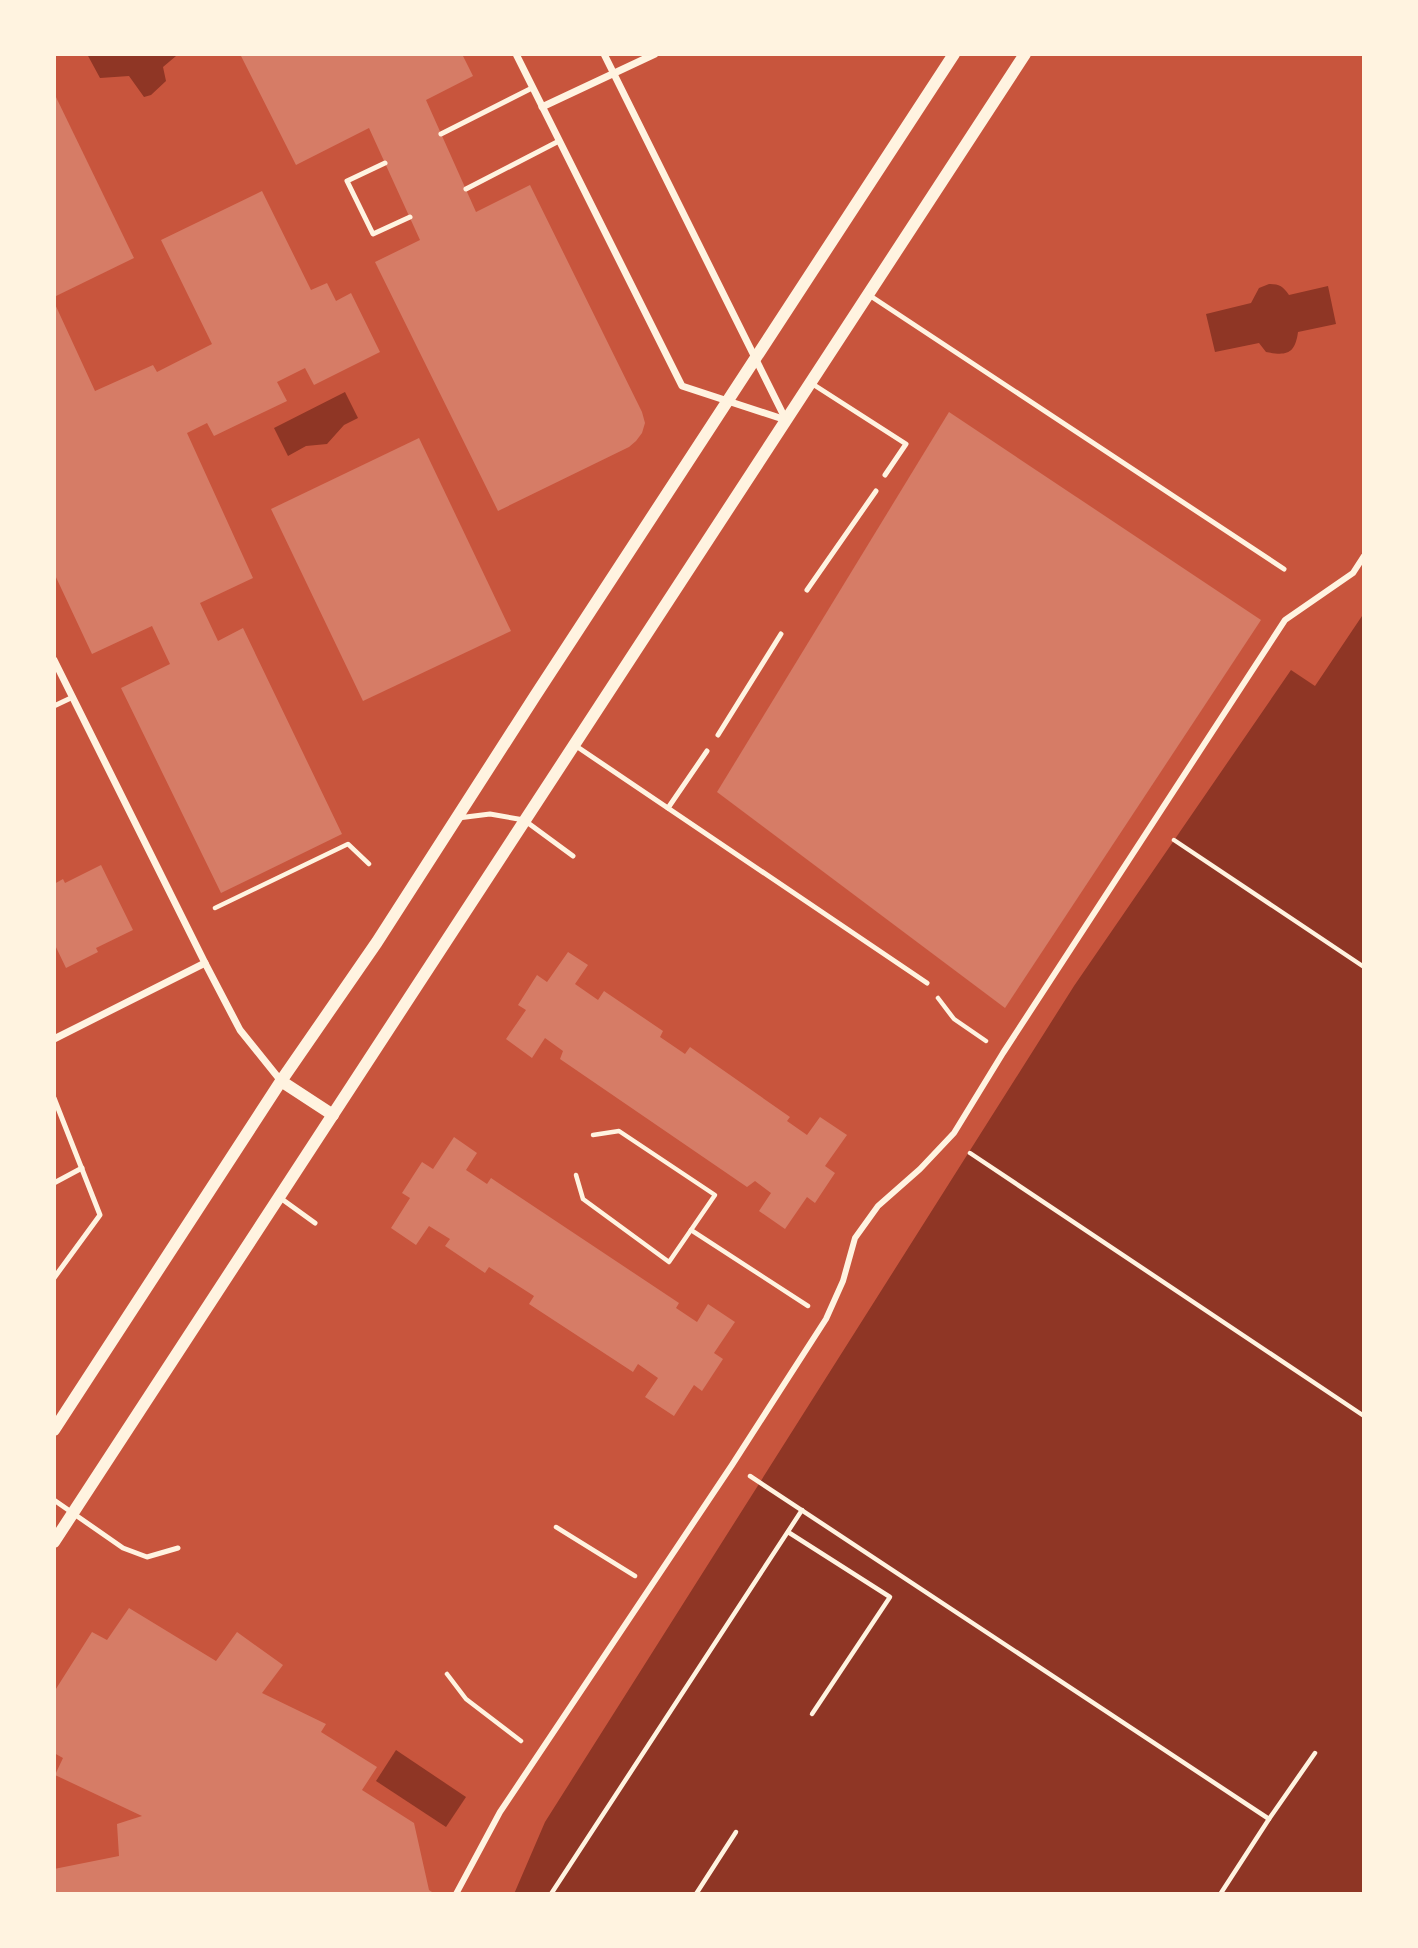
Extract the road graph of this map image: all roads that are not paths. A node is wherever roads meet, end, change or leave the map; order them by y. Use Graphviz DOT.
graph roads {
  1 [pos="516,54"];
  2 [pos="604,54"];
  3 [pos="655,54"];
  4 [pos="954,54"];
  5 [pos="1025,54"];
  6 [pos="614,74"];
  7 [pos="532,88"];
  8 [pos="542,107"];
  9 [pos="441,134"];
  10 [pos="559,141"];
  11 [pos="385,163"];
  12 [pos="466,189"];
  13 [pos="410,217"];
  14 [pos="868,294"];
  15 [pos="756,360"];
  16 [pos="811,383"];
  17 [pos="727,402"];
  18 [pos="787,421"];
  19 [pos="885,475"];
  20 [pos="876,491"];
  21 [pos="1364,556"];
  22 [pos="1284,569"];
  23 [pos="807,590"];
  24 [pos="781,634"];
  25 [pos="54,660"];
  26 [pos="73,697"];
  27 [pos="54,706"];
  28 [pos="718,735"];
  29 [pos="575,745"];
  30 [pos="707,751"];
  31 [pos="668,808"];
  32 [pos="455,819"];
  33 [pos="524,820"];
  34 [pos="573,856"];
  35 [pos="205,963"];
  36 [pos="927,983"];
  37 [pos="54,1039"];
  38 [pos="281,1082"];
  39 [pos="54,1098"];
  40 [pos="333,1115"];
  41 [pos="82,1168"];
  42 [pos="54,1183"];
  43 [pos="279,1197"];
  44 [pos="315,1223"];
  45 [pos="54,1278"];
  46 [pos="54,1430"];
  47 [pos="54,1500"];
  48 [pos="73,1514"];
  49 [pos="54,1542"];
  50 [pos="178,1548"];
  51 [pos="456,1894"];
  1 -- 7 [label="street"];
  2 -- 6 [label="street"];
  3 -- 6 [label="street"];
  4 -- 15 [label="street"];
  5 -- 14 [label="street"];
  6 -- 8 [label="street"];
  6 -- 15 [label="street"];
  7 -- 8 [label="street"];
  7 -- 9 [label="lane"];
  8 -- 10 [label="street"];
  10 -- 12 [label="lane"];
  10 -- 17 [label="street"];
  11 -- 13 [label="lane"];
  14 -- 16 [label="street"];
  14 -- 22 [label="lane"];
  15 -- 17 [label="street"];
  15 -- 18 [label="street"];
  16 -- 18 [label="street"];
  16 -- 19 [label="lane"];
  17 -- 18 [label="street"];
  17 -- 32 [label="street"];
  18 -- 29 [label="street"];
  20 -- 23 [label="lane"];
  21 -- 51 [label="street"];
  24 -- 28 [label="lane"];
  25 -- 26 [label="street"];
  26 -- 27 [label="lane"];
  26 -- 35 [label="street"];
  29 -- 31 [label="lane"];
  29 -- 33 [label="street"];
  30 -- 31 [label="lane"];
  31 -- 36 [label="lane"];
  32 -- 33 [label="lane"];
  32 -- 38 [label="street"];
  33 -- 34 [label="lane"];
  33 -- 40 [label="street"];
  35 -- 37 [label="street"];
  35 -- 38 [label="street"];
  38 -- 40 [label="street"];
  38 -- 46 [label="street"];
  39 -- 41 [label="lane"];
  40 -- 43 [label="street"];
  41 -- 42 [label="lane"];
  41 -- 45 [label="lane"];
  43 -- 44 [label="lane"];
  43 -- 48 [label="street"];
  47 -- 48 [label="lane"];
  48 -- 49 [label="street"];
  48 -- 50 [label="lane"];
}
